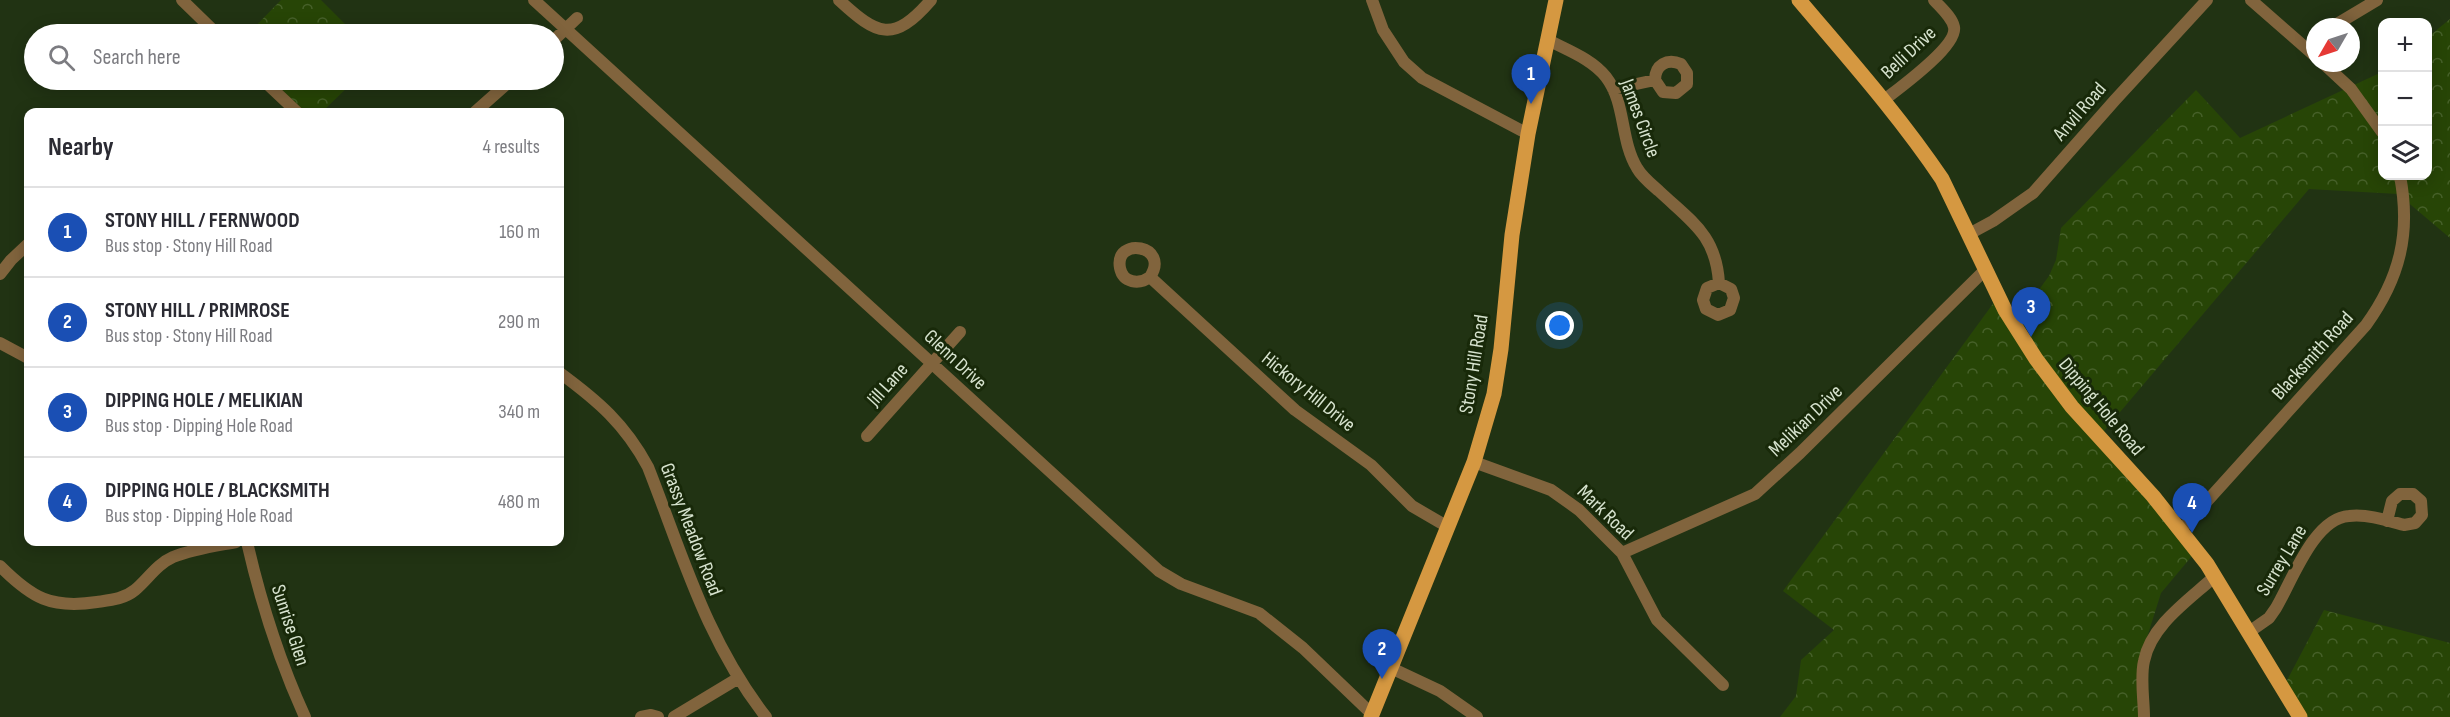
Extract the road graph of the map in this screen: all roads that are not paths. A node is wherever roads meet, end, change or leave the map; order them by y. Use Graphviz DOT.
graph roads {
  1 [pos="182,0"];
  2 [pos="534,0"];
  3 [pos="839,0"];
  4 [pos="931,0"];
  5 [pos="1372,0"];
  6 [pos="1556,0"];
  7 [pos="1799,0"];
  8 [pos="1934,0"];
  9 [pos="2207,0"];
  10 [pos="2250,0"];
  11 [pos="2377,0"];
  12 [pos="577,18"];
  13 [pos="2347,18"];
  14 [pos="207,24"];
  15 [pos="561,24"];
  16 [pos="566,28"];
  17 [pos="1548,40"];
  18 [pos="2306,44"];
  19 [pos="2333,72"];
  20 [pos="1655,80"];
  21 [pos="1613,89"];
  22 [pos="274,90"];
  23 [pos="500,90"];
  24 [pos="1884,100"];
  25 [pos="293,108"];
  26 [pos="480,108"];
  27 [pos="2378,126"];
  28 [pos="1528,134"];
  29 [pos="2401,180"];
  30 [pos="1969,234"];
  31 [pos="24,248"];
  32 [pos="1985,270"];
  33 [pos="0,274"];
  34 [pos="1150,277"];
  35 [pos="1719,284"];
  36 [pos="960,332"];
  37 [pos="0,343"];
  38 [pos="24,356"];
  39 [pos="933,364"];
  40 [pos="564,376"];
  41 [pos="867,436"];
  42 [pos="1474,462"];
  43 [pos="2387,521"];
  44 [pos="1448,527"];
  45 [pos="2181,530"];
  46 [pos="219,546"];
  47 [pos="248,546"];
  48 [pos="1622,552"];
  49 [pos="0,566"];
  50 [pos="2214,577"];
  51 [pos="2249,632"];
  52 [pos="1391,668"];
  53 [pos="737,679"];
  54 [pos="1724,685"];
  55 [pos="1371,715"];
  56 [pos="305,717"];
  57 [pos="641,717"];
  58 [pos="658,717"];
  59 [pos="674,717"];
  60 [pos="766,717"];
  61 [pos="1477,717"];
  62 [pos="2144,717"];
  63 [pos="2300,717"];
  1 -- 14 [label="street"];
  2 -- 15 [label="street, Glenn Drive"];
  3 -- 4 [label="street"];
  5 -- 28 [label="street"];
  6 -- 17 [label="main road, Stony Hill Road"];
  7 -- 24 [label="main road, Dipping Hole Road"];
  8 -- 24 [label="street, Belli Drive"];
  9 -- 30 [label="street, Anvil Road"];
  10 -- 18 [label="street"];
  11 -- 13 [label="street"];
  12 -- 16 [label="street"];
  16 -- 39 [label="street, Glenn Drive"];
  17 -- 21 [label="street, James Circle"];
  17 -- 28 [label="main road, Stony Hill Road"];
  19 -- 27 [label="street"];
  20 -- 21 [label="street"];
  21 -- 35 [label="street, James Circle"];
  22 -- 25 [label="street"];
  23 -- 26 [label="street"];
  24 -- 30 [label="main road, Dipping Hole Road"];
  28 -- 42 [label="main road, Stony Hill Road"];
  29 -- 45 [label="street, Blacksmith Road"];
  30 -- 32 [label="main road, Dipping Hole Road"];
  31 -- 33 [label="street"];
  32 -- 45 [label="main road, Dipping Hole Road"];
  32 -- 48 [label="street, Melikian Drive"];
  34 -- 44 [label="street, Hickory Hill Drive"];
  36 -- 39 [label="street, Jill Lane"];
  37 -- 38 [label="street"];
  39 -- 41 [label="street, Jill Lane"];
  39 -- 55 [label="street, Glenn Drive"];
  40 -- 53 [label="street, Grassy Meadow Road"];
  42 -- 44 [label="main road, Stony Hill Road"];
  42 -- 48 [label="street, Mark Road"];
  43 -- 51 [label="street, Surrey Lane"];
  44 -- 52 [label="main road, Stony Hill Road"];
  45 -- 50 [label="main road, Dipping Hole Road"];
  46 -- 49 [label="street"];
  47 -- 56 [label="street, Sunrise Glen"];
  48 -- 54 [label="street, Mark Road"];
  50 -- 51 [label="main road, Dipping Hole Road"];
  50 -- 62 [label="street"];
  51 -- 63 [label="main road, Dipping Hole Road"];
  52 -- 55 [label="main road, Stony Hill Road"];
  52 -- 61 [label="street"];
  53 -- 59 [label="street"];
  53 -- 60 [label="street, Grassy Meadow Road"];
  57 -- 58 [label="street"];
}
